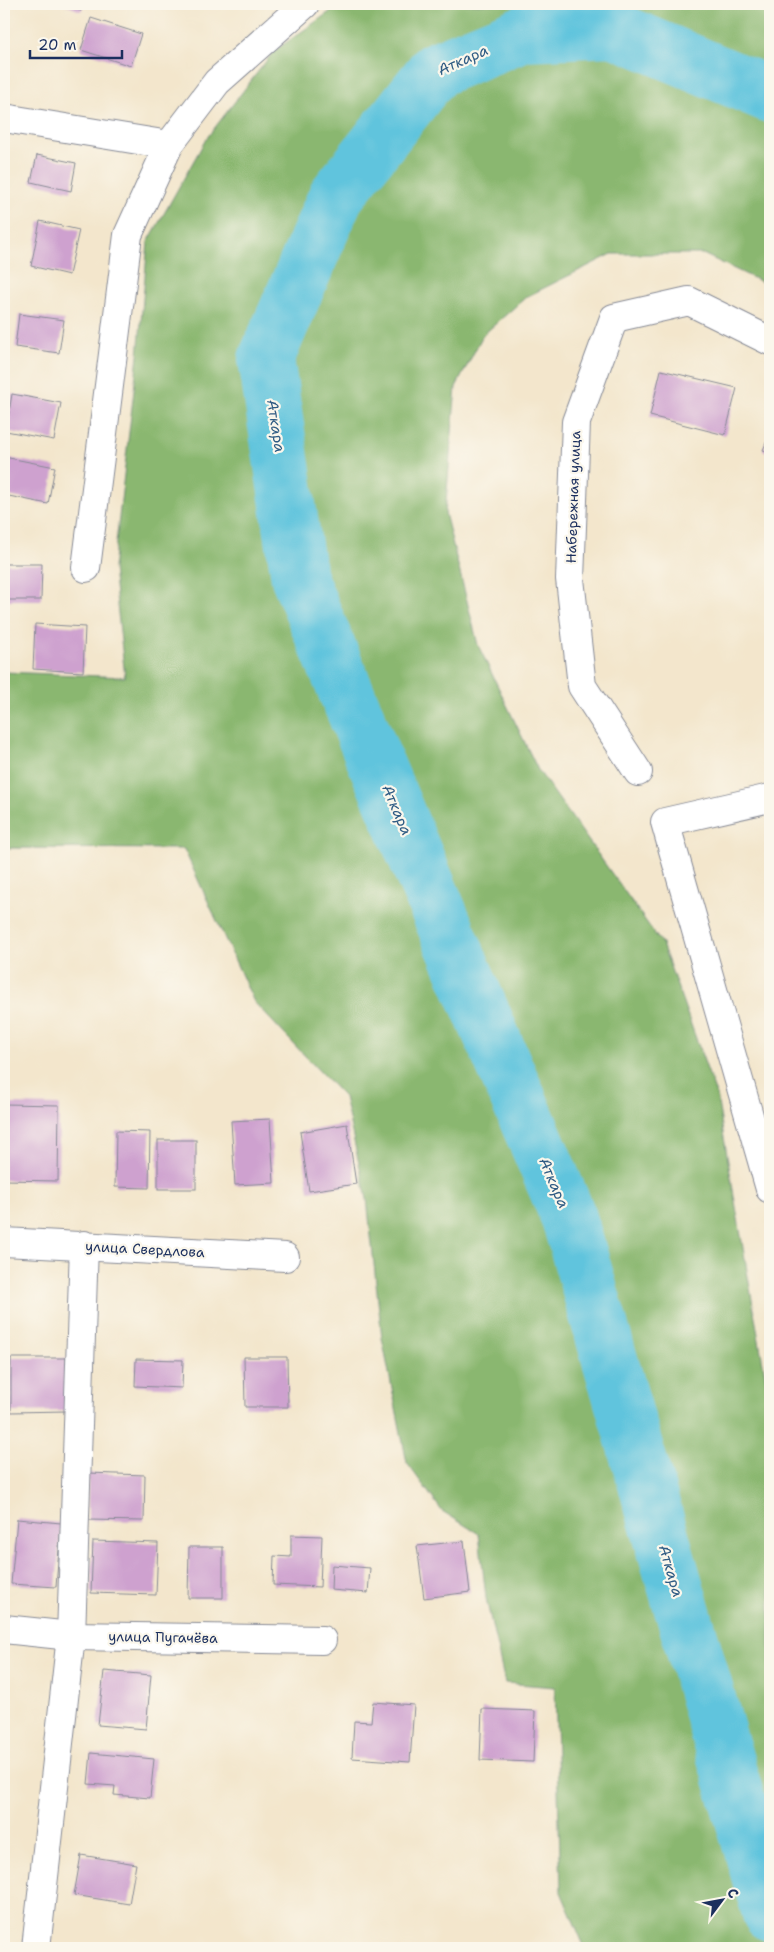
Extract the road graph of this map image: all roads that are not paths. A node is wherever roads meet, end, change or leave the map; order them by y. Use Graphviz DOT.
graph roads {
  1 [pos="305,4"];
  2 [pos="4,118"];
  3 [pos="169,145"];
  4 [pos="770,341"];
  5 [pos="86,568"];
  6 [pos="638,772"];
  7 [pos="770,798"];
  8 [pos="770,1189"];
  9 [pos="4,1242"];
  10 [pos="84,1245"];
  11 [pos="285,1257"];
  12 [pos="4,1629"];
  13 [pos="71,1636"];
  14 [pos="322,1640"];
  15 [pos="36,1948"];
  1 -- 3 [label="street"];
  2 -- 3 [label="street"];
  3 -- 5 [label="street"];
  4 -- 6 [label="street, Набережная улица"];
  7 -- 8 [label="street"];
  9 -- 10 [label="street, улица Свердлова"];
  10 -- 11 [label="street, улица Свердлова"];
  10 -- 13 [label="street"];
  12 -- 13 [label="street, улица Пугачёва"];
  13 -- 14 [label="street, улица Пугачёва"];
  13 -- 15 [label="street"];
}
